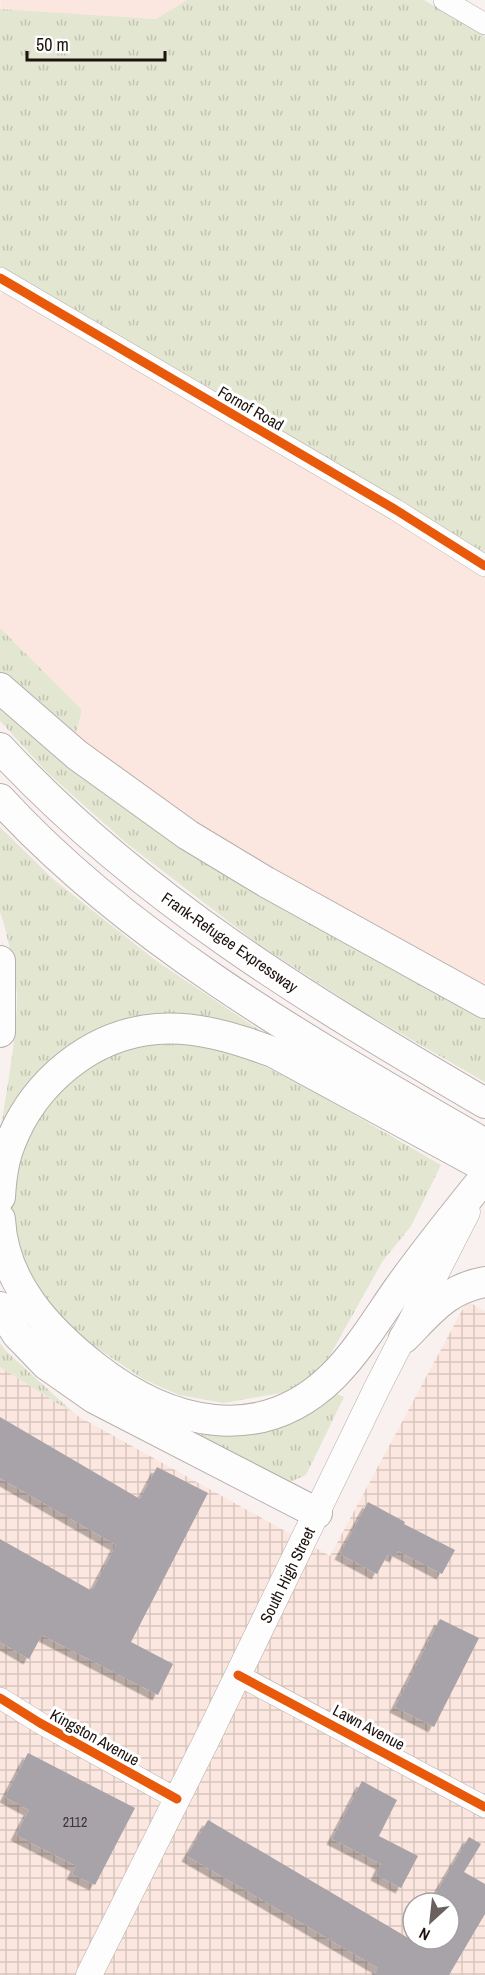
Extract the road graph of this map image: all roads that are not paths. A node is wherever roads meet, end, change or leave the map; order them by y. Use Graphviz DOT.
graph roads {
  1 [pos="444,0"];
  2 [pos="485,24"];
  3 [pos="0,278"];
  4 [pos="485,566"];
  5 [pos="0,688"];
  6 [pos="0,748"];
  7 [pos="0,799"];
  8 [pos="0,961"];
  9 [pos="485,1003"];
  10 [pos="0,1032"];
  11 [pos="485,1103"];
  12 [pos="485,1144"];
  13 [pos="484,1174"];
  14 [pos="0,1197"];
  15 [pos="0,1219"];
  16 [pos="447,1235"];
  17 [pos="485,1282"];
  18 [pos="0,1307"];
  19 [pos="404,1338"];
  20 [pos="316,1514"];
  21 [pos="238,1675"];
  22 [pos="0,1698"];
  23 [pos="177,1799"];
  24 [pos="485,1807"];
  25 [pos="89,1975"];
  1 -- 2 [label="street"];
  3 -- 4 [label="street, Fornof Road"];
  5 -- 9 [label="highway"];
  6 -- 11 [label="highway, Frank-Refugee Expressway"];
  7 -- 12 [label="highway"];
  8 -- 10 [label="highway"];
  13 -- 14 [label="highway"];
  13 -- 16 [label="highway"];
  15 -- 16 [label="highway"];
  16 -- 19 [label="main road, South High Street"];
  17 -- 19 [label="highway"];
  18 -- 20 [label="highway"];
  19 -- 20 [label="main road, South High Street"];
  20 -- 21 [label="main road, South High Street"];
  21 -- 23 [label="main road, South High Street"];
  21 -- 24 [label="street, Lawn Avenue"];
  22 -- 23 [label="street, Kingston Avenue"];
  23 -- 25 [label="main road, South High Street"];
}
